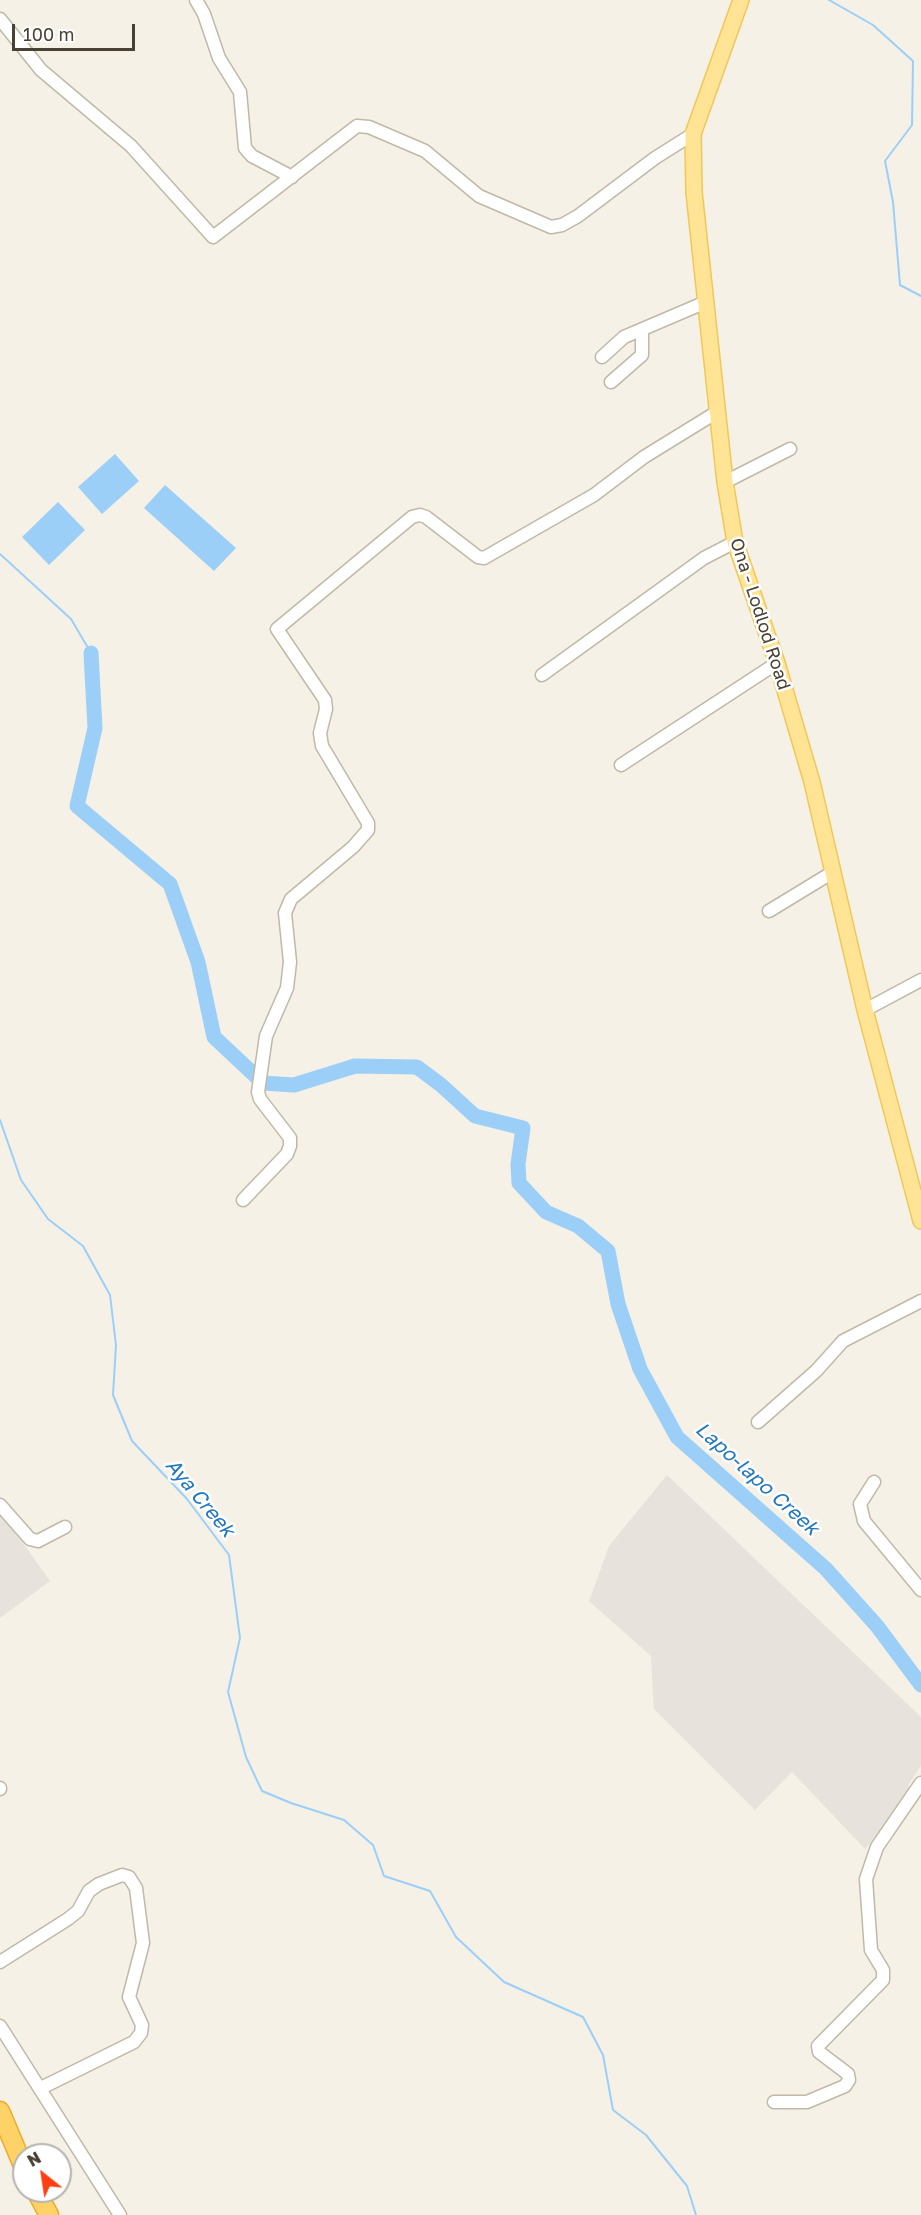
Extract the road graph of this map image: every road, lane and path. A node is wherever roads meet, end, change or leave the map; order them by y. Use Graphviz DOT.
graph roads {
  1 [pos="196,0"];
  2 [pos="741,0"];
  3 [pos="0,19"];
  4 [pos="693,134"];
  5 [pos="292,177"];
  6 [pos="706,302"];
  7 [pos="642,330"];
  8 [pos="602,357"];
  9 [pos="611,381"];
  10 [pos="717,412"];
  11 [pos="790,449"];
  12 [pos="725,482"];
  13 [pos="735,542"];
  14 [pos="777,663"];
  15 [pos="542,675"];
  16 [pos="621,765"];
  17 [pos="833,872"];
  18 [pos="769,911"];
  19 [pos="921,980"];
  20 [pos="866,1010"];
  21 [pos="243,1200"];
  22 [pos="921,1221"];
  23 [pos="921,1301"];
  24 [pos="758,1422"];
  25 [pos="874,1482"];
  26 [pos="0,1505"];
  27 [pos="65,1527"];
  28 [pos="921,1590"];
  29 [pos="921,1783"];
  30 [pos="0,1962"];
  31 [pos="0,2026"];
  32 [pos="41,2088"];
  33 [pos="774,2102"];
  34 [pos="0,2110"];
  35 [pos="14,2143"];
  36 [pos="120,2215"];
  1 -- 5 [label="street"];
  2 -- 4 [label="main road, Ona - Lodlod Road"];
  3 -- 5 [label="street"];
  4 -- 5 [label="street"];
  4 -- 6 [label="main road, Ona - Lodlod Road"];
  6 -- 7 [label="street"];
  6 -- 10 [label="main road, Ona - Lodlod Road"];
  7 -- 8 [label="street"];
  7 -- 9 [label="street"];
  10 -- 12 [label="main road, Ona - Lodlod Road"];
  10 -- 21 [label="street"];
  11 -- 12 [label="street"];
  12 -- 13 [label="main road, Ona - Lodlod Road"];
  13 -- 14 [label="main road, Ona - Lodlod Road"];
  13 -- 15 [label="street"];
  14 -- 16 [label="street"];
  14 -- 17 [label="main road, Ona - Lodlod Road"];
  17 -- 18 [label="street"];
  17 -- 20 [label="main road, Ona - Lodlod Road"];
  19 -- 20 [label="street"];
  20 -- 22 [label="main road, Ona - Lodlod Road"];
  23 -- 24 [label="street"];
  25 -- 28 [label="street"];
  26 -- 27 [label="street"];
  29 -- 33 [label="street"];
  30 -- 32 [label="street"];
  31 -- 32 [label="street"];
  32 -- 36 [label="street"];
  34 -- 35 [label="highway"];
}
